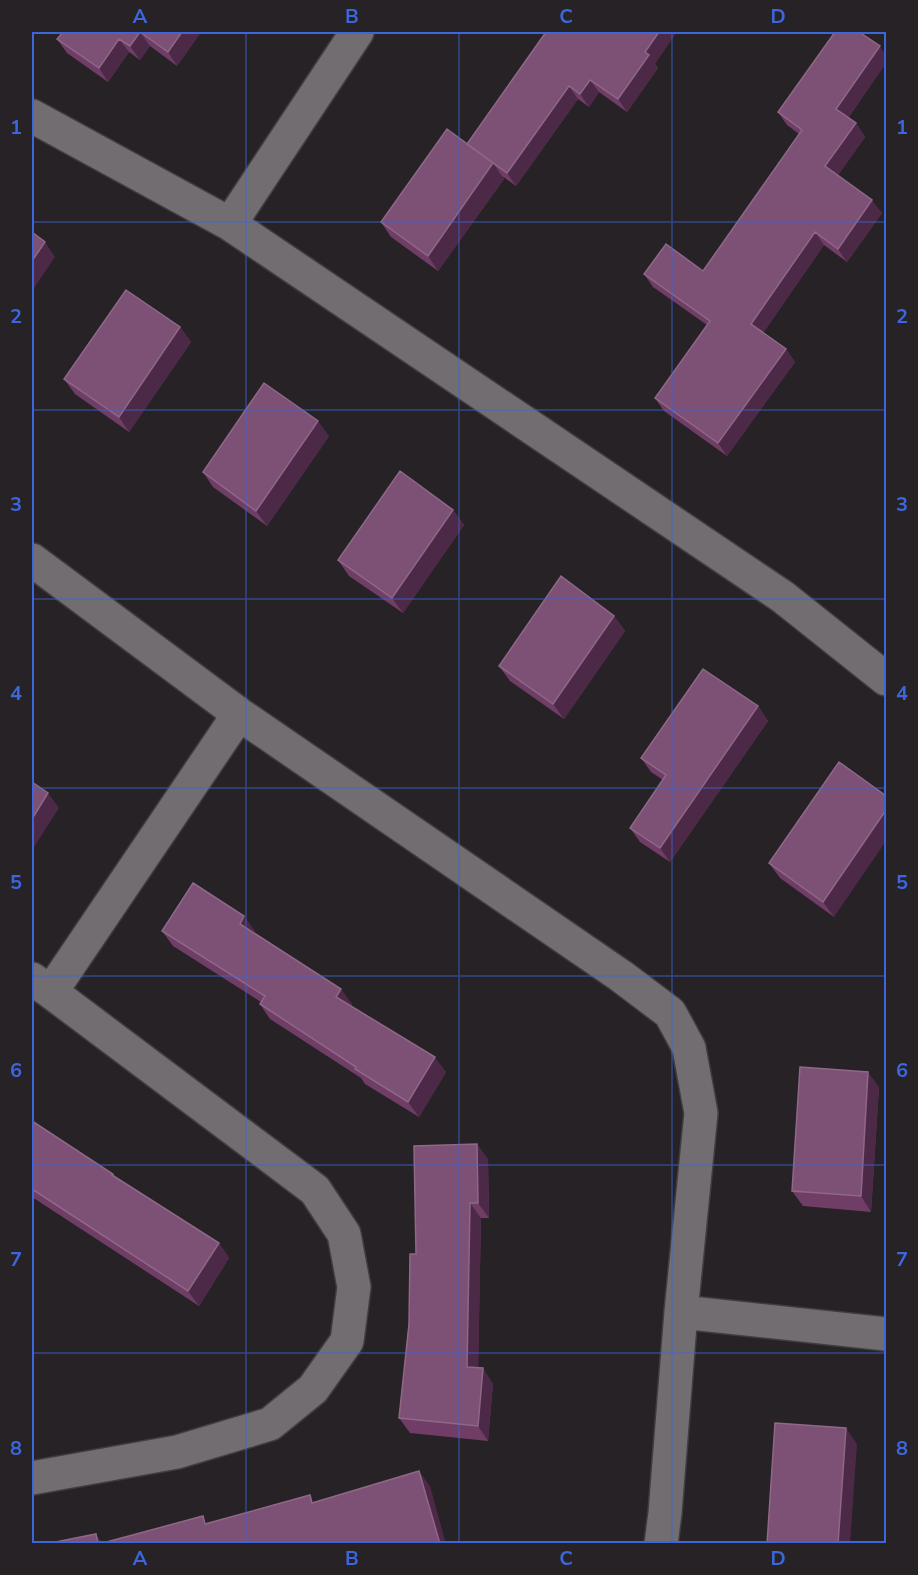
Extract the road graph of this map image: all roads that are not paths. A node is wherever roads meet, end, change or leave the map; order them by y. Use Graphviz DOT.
graph roads {
  1 [pos="357,32"];
  2 [pos="32,116"];
  3 [pos="230,224"];
  4 [pos="32,560"];
  5 [pos="886,679"];
  6 [pos="239,714"];
  7 [pos="41,986"];
  8 [pos="681,1312"];
  9 [pos="886,1334"];
  10 [pos="32,1478"];
  11 [pos="661,1544"];
  1 -- 3 [label="street"];
  2 -- 3 [label="street"];
  3 -- 5 [label="street"];
  4 -- 6 [label="street"];
  6 -- 7 [label="street"];
  6 -- 8 [label="street"];
  7 -- 10 [label="street"];
  8 -- 9 [label="street"];
  8 -- 11 [label="street"];
}
